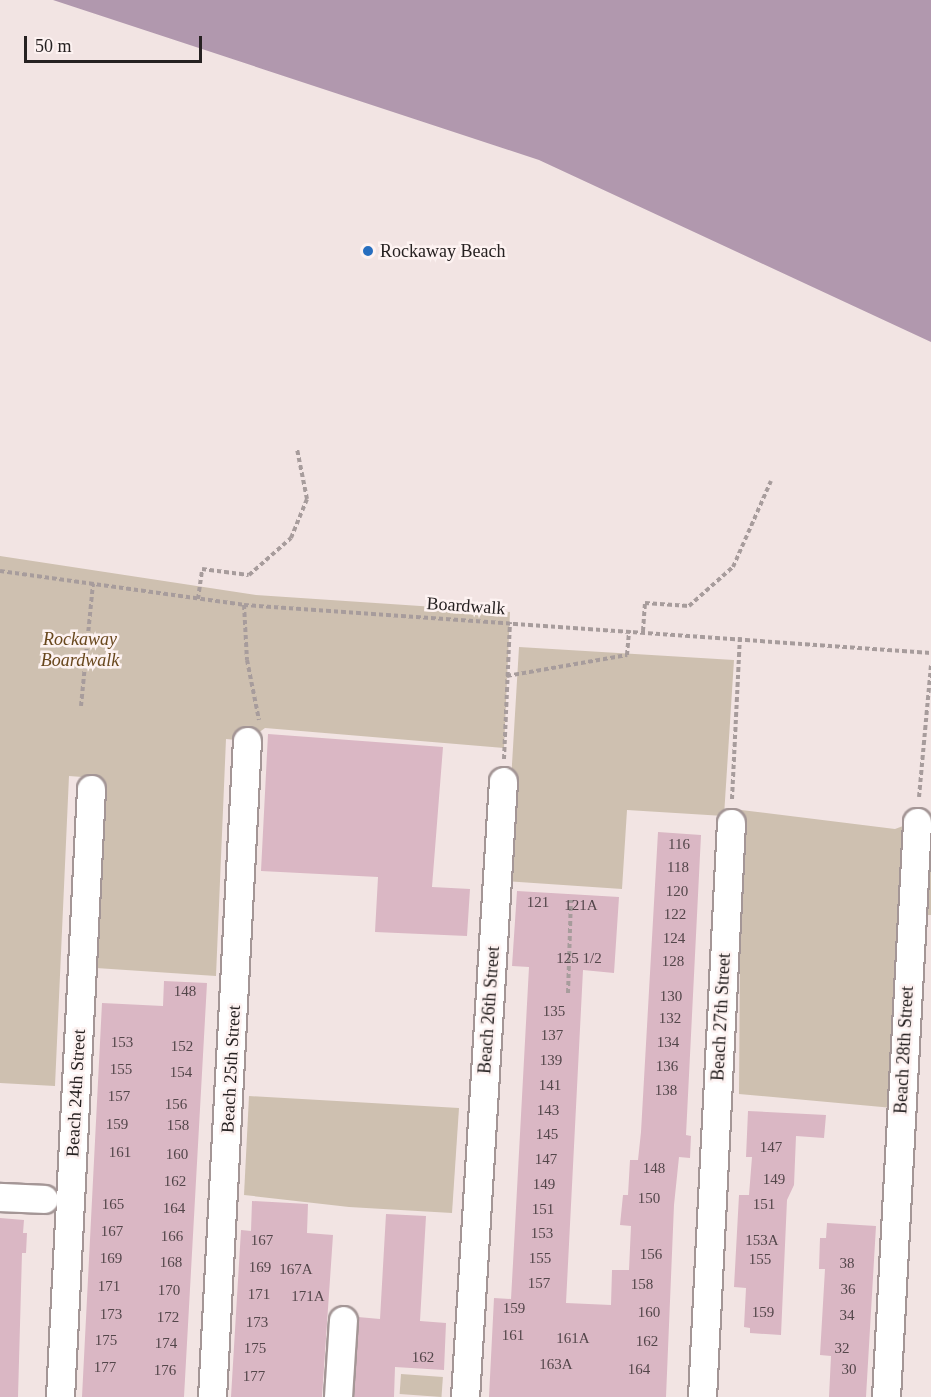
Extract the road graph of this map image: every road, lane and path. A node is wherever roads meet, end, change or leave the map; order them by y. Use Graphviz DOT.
graph roads {
  1 [pos="297,449"];
  2 [pos="771,480"];
  3 [pos="0,571"];
  4 [pos="93,584"];
  5 [pos="198,599"];
  6 [pos="244,605"];
  7 [pos="510,622"];
  8 [pos="629,630"];
  9 [pos="643,631"];
  10 [pos="740,638"];
  11 [pos="931,653"];
  12 [pos="931,666"];
  13 [pos="507,676"];
  14 [pos="929,703"];
  15 [pos="81,706"];
  16 [pos="254,736"];
  17 [pos="503,780"];
  18 [pos="91,789"];
  19 [pos="917,822"];
  20 [pos="731,823"];
  21 [pos="571,900"];
  22 [pos="568,993"];
  23 [pos="0,1197"];
  24 [pos="44,1199"];
  25 [pos="343,1320"];
  26 [pos="60,1397"];
  27 [pos="212,1397"];
  28 [pos="338,1397"];
  29 [pos="465,1397"];
  30 [pos="702,1397"];
  31 [pos="886,1397"];
  1 -- 5 [label="path"];
  2 -- 9 [label="path"];
  3 -- 4 [label="path, Boardwalk"];
  4 -- 5 [label="path, Boardwalk"];
  4 -- 15 [label="path"];
  5 -- 6 [label="path, Boardwalk"];
  6 -- 7 [label="path, Boardwalk"];
  6 -- 16 [label="path"];
  7 -- 8 [label="path, Boardwalk"];
  7 -- 13 [label="path"];
  8 -- 9 [label="path, Boardwalk"];
  8 -- 13 [label="path"];
  9 -- 10 [label="path, Boardwalk"];
  10 -- 11 [label="path, Boardwalk"];
  10 -- 20 [label="path"];
  12 -- 14 [label="path"];
  13 -- 17 [label="path"];
  14 -- 19 [label="path"];
  16 -- 27 [label="street, Beach 25th Street"];
  17 -- 29 [label="street, Beach 26th Street"];
  18 -- 26 [label="street, Beach 24th Street"];
  19 -- 31 [label="street, Beach 28th Street"];
  20 -- 30 [label="street, Beach 27th Street"];
  21 -- 22 [label="path"];
  23 -- 24 [label="street"];
  25 -- 28 [label="street"];
}
